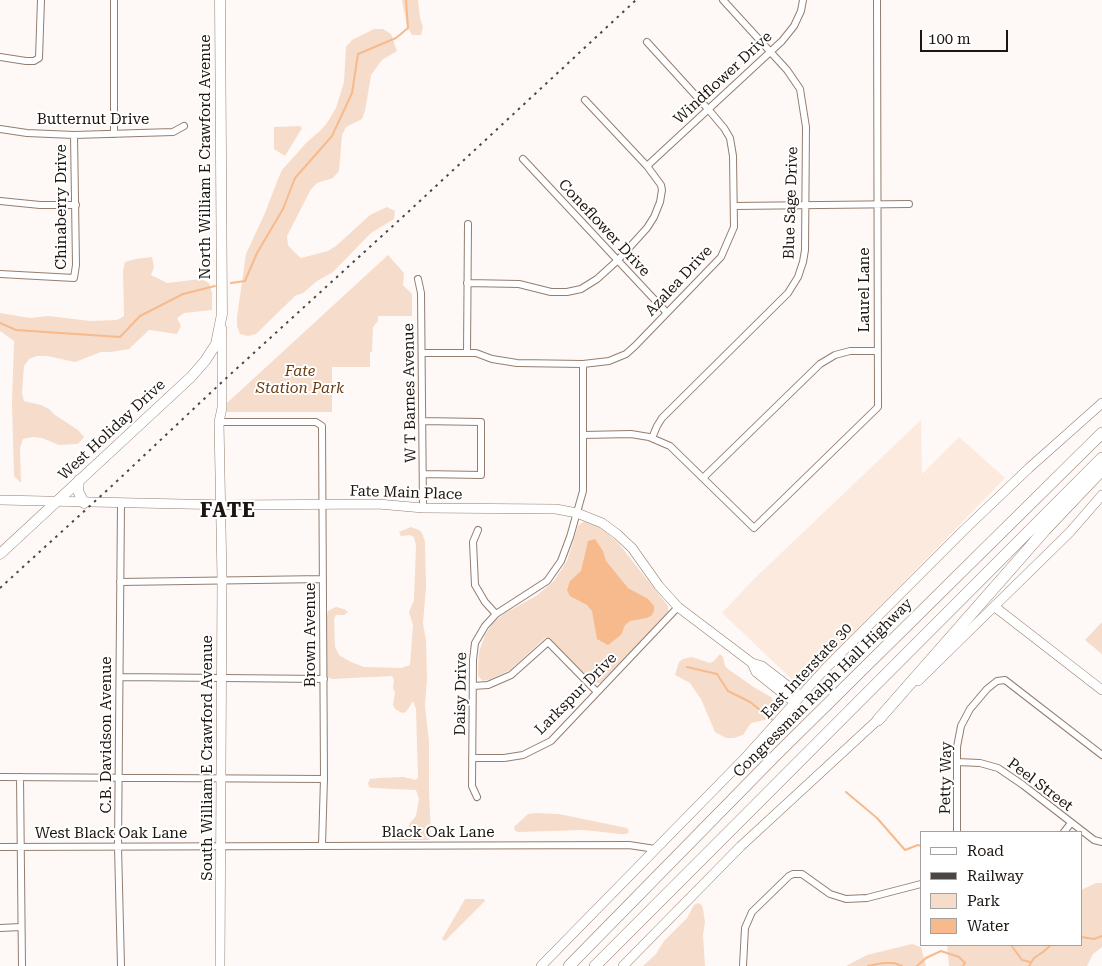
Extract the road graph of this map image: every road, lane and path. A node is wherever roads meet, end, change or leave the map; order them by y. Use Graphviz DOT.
graph roads {
  1 [pos="41,0"];
  2 [pos="114,0"];
  3 [pos="220,0"];
  4 [pos="724,0"];
  5 [pos="803,0"];
  6 [pos="877,0"];
  7 [pos="647,42"];
  8 [pos="771,51"];
  9 [pos="0,57"];
  10 [pos="586,100"];
  11 [pos="708,109"];
  12 [pos="184,126"];
  13 [pos="0,129"];
  14 [pos="114,134"];
  15 [pos="74,135"];
  16 [pos="523,159"];
  17 [pos="647,166"];
  18 [pos="0,201"];
  19 [pos="877,204"];
  20 [pos="909,204"];
  21 [pos="76,205"];
  22 [pos="806,205"];
  23 [pos="734,206"];
  24 [pos="468,224"];
  25 [pos="618,260"];
  26 [pos="0,274"];
  27 [pos="418,279"];
  28 [pos="467,283"];
  29 [pos="667,313"];
  30 [pos="222,314"];
  31 [pos="878,351"];
  32 [pos="422,352"];
  33 [pos="467,353"];
  34 [pos="583,364"];
  35 [pos="1102,403"];
  36 [pos="422,421"];
  37 [pos="219,422"];
  38 [pos="1102,433"];
  39 [pos="583,435"];
  40 [pos="652,438"];
  41 [pos="1102,458"];
  42 [pos="1102,470"];
  43 [pos="423,474"];
  44 [pos="703,478"];
  45 [pos="79,480"];
  46 [pos="1102,496"];
  47 [pos="0,500"];
  48 [pos="55,502"];
  49 [pos="84,503"];
  50 [pos="121,504"];
  51 [pos="220,505"];
  52 [pos="323,505"];
  53 [pos="423,508"];
  54 [pos="577,513"];
  55 [pos="478,530"];
  56 [pos="0,554"];
  57 [pos="323,579"];
  58 [pos="222,580"];
  59 [pos="120,582"];
  60 [pos="678,607"];
  61 [pos="994,607"];
  62 [pos="496,614"];
  63 [pos="120,677"];
  64 [pos="222,677"];
  65 [pos="324,679"];
  66 [pos="473,686"];
  67 [pos="1102,690"];
  68 [pos="597,692"];
  69 [pos="798,699"];
  70 [pos="878,720"];
  71 [pos="1102,755"];
  72 [pos="472,758"];
  73 [pos="958,762"];
  74 [pos="0,777"];
  75 [pos="20,777"];
  76 [pos="120,778"];
  77 [pos="221,778"];
  78 [pos="324,779"];
  79 [pos="477,797"];
  80 [pos="1071,823"];
  81 [pos="957,831"];
  82 [pos="1065,831"];
  83 [pos="1082,831"];
  84 [pos="1082,831"];
  85 [pos="1102,842"];
  86 [pos="222,845"];
  87 [pos="322,845"];
  88 [pos="0,847"];
  89 [pos="20,847"];
  90 [pos="118,847"];
  91 [pos="655,849"];
  92 [pos="920,884"];
  93 [pos="0,928"];
  94 [pos="20,928"];
  95 [pos="22,966"];
  96 [pos="121,966"];
  97 [pos="220,966"];
  98 [pos="541,966"];
  99 [pos="569,966"];
  100 [pos="595,966"];
  101 [pos="623,966"];
  102 [pos="743,966"];
  1 -- 9 [label="street"];
  2 -- 14 [label="street"];
  3 -- 30 [label="main road, North William E Crawford Avenue"];
  4 -- 8 [label="street, Blue Sage Drive"];
  5 -- 8 [label="street, Windflower Drive"];
  6 -- 19 [label="street, Laurel Lane"];
  7 -- 11 [label="street, Azalea Drive"];
  8 -- 11 [label="street, Windflower Drive"];
  8 -- 22 [label="street, Blue Sage Drive"];
  10 -- 17 [label="street"];
  11 -- 17 [label="street, Windflower Drive"];
  11 -- 23 [label="street, Azalea Drive"];
  12 -- 14 [label="street, Butternut Drive"];
  13 -- 15 [label="street, Butternut Drive"];
  14 -- 15 [label="street, Butternut Drive"];
  15 -- 21 [label="street, Chinaberry Drive"];
  16 -- 25 [label="street, Coneflower Drive"];
  17 -- 25 [label="street"];
  18 -- 21 [label="street"];
  19 -- 20 [label="street"];
  19 -- 22 [label="street"];
  19 -- 31 [label="street, Laurel Lane"];
  21 -- 26 [label="street, Chinaberry Drive"];
  22 -- 23 [label="street"];
  22 -- 40 [label="street, Blue Sage Drive"];
  23 -- 29 [label="street, Azalea Drive"];
  24 -- 28 [label="street"];
  25 -- 28 [label="street"];
  25 -- 29 [label="street, Coneflower Drive"];
  27 -- 32 [label="street, W T Barnes Avenue"];
  28 -- 33 [label="street"];
  29 -- 34 [label="street, Azalea Drive"];
  30 -- 37 [label="main road, South William E Crawford Avenue"];
  30 -- 45 [label="main road, West Holiday Drive"];
  31 -- 44 [label="street"];
  31 -- 44 [label="street, Laurel Lane"];
  32 -- 33 [label="street, Azalea Drive"];
  32 -- 36 [label="street, W T Barnes Avenue"];
  33 -- 34 [label="street, Azalea Drive"];
  34 -- 39 [label="street, Daisy Drive"];
  35 -- 69 [label="main road, East Interstate 30"];
  36 -- 43 [label="street, W T Barnes Avenue"];
  36 -- 43 [label="street"];
  37 -- 51 [label="main road, South William E Crawford Avenue"];
  37 -- 52 [label="street, Brown Avenue"];
  38 -- 99 [label="highway, Congressman Ralph Hall Highway"];
  39 -- 40 [label="street"];
  39 -- 54 [label="street, Daisy Drive"];
  40 -- 44 [label="street"];
  41 -- 100 [label="highway"];
  42 -- 70 [label="highway"];
  43 -- 53 [label="street, W T Barnes Avenue"];
  45 -- 48 [label="main road, West Holiday Drive"];
  45 -- 49 [label="main road"];
  46 -- 61 [label="main road"];
  47 -- 48 [label="main road, Fate Main Place"];
  48 -- 49 [label="main road, Fate Main Place"];
  48 -- 56 [label="main road, West Holiday Drive"];
  49 -- 50 [label="main road, Fate Main Place"];
  50 -- 51 [label="main road, Fate Main Place"];
  50 -- 59 [label="street, C.B. Davidson Avenue"];
  51 -- 52 [label="main road, Fate Main Place"];
  51 -- 58 [label="main road, South William E Crawford Avenue"];
  52 -- 53 [label="main road, Fate Main Place"];
  52 -- 57 [label="street, Brown Avenue"];
  53 -- 54 [label="main road, Fate Main Place"];
  54 -- 60 [label="main road, Fate Main Place"];
  54 -- 62 [label="street, Daisy Drive"];
  55 -- 62 [label="street"];
  57 -- 58 [label="street"];
  57 -- 65 [label="street, Brown Avenue"];
  58 -- 59 [label="street"];
  58 -- 64 [label="main road, South William E Crawford Avenue"];
  59 -- 63 [label="street, C.B. Davidson Avenue"];
  60 -- 68 [label="street, Larkspur Drive"];
  60 -- 69 [label="main road, Fate Main Place"];
  61 -- 67 [label="main road"];
  61 -- 70 [label="main road"];
  62 -- 66 [label="street, Daisy Drive"];
  63 -- 64 [label="street"];
  63 -- 76 [label="street, C.B. Davidson Avenue"];
  64 -- 65 [label="street"];
  64 -- 77 [label="main road, South William E Crawford Avenue"];
  65 -- 78 [label="street, Brown Avenue"];
  66 -- 68 [label="street"];
  66 -- 72 [label="street, Daisy Drive"];
  68 -- 72 [label="street, Larkspur Drive"];
  69 -- 91 [label="main road, East Interstate 30"];
  70 -- 101 [label="main road"];
  71 -- 73 [label="street, Petty Way"];
  72 -- 79 [label="street, Daisy Drive"];
  73 -- 80 [label="street, Peel Street"];
  73 -- 81 [label="street, Petty Way"];
  74 -- 75 [label="street"];
  75 -- 76 [label="street"];
  75 -- 89 [label="street"];
  76 -- 77 [label="street"];
  76 -- 90 [label="street, C.B. Davidson Avenue"];
  77 -- 78 [label="street"];
  77 -- 86 [label="main road, South William E Crawford Avenue"];
  78 -- 87 [label="street, Brown Avenue"];
  80 -- 82 [label="street"];
  80 -- 83 [label="street, Peel Street"];
  84 -- 85 [label="street, Peel Street"];
  86 -- 87 [label="street, Black Oak Lane"];
  86 -- 90 [label="street, West Black Oak Lane"];
  86 -- 97 [label="main road, South William E Crawford Avenue"];
  87 -- 91 [label="street, Black Oak Lane"];
  88 -- 89 [label="street, West Black Oak Lane"];
  89 -- 90 [label="street, West Black Oak Lane"];
  89 -- 94 [label="street"];
  90 -- 96 [label="street, C.B. Davidson Avenue"];
  91 -- 98 [label="main road, East Interstate 30"];
  92 -- 102 [label="street"];
  93 -- 94 [label="street"];
  94 -- 95 [label="street"];
}
